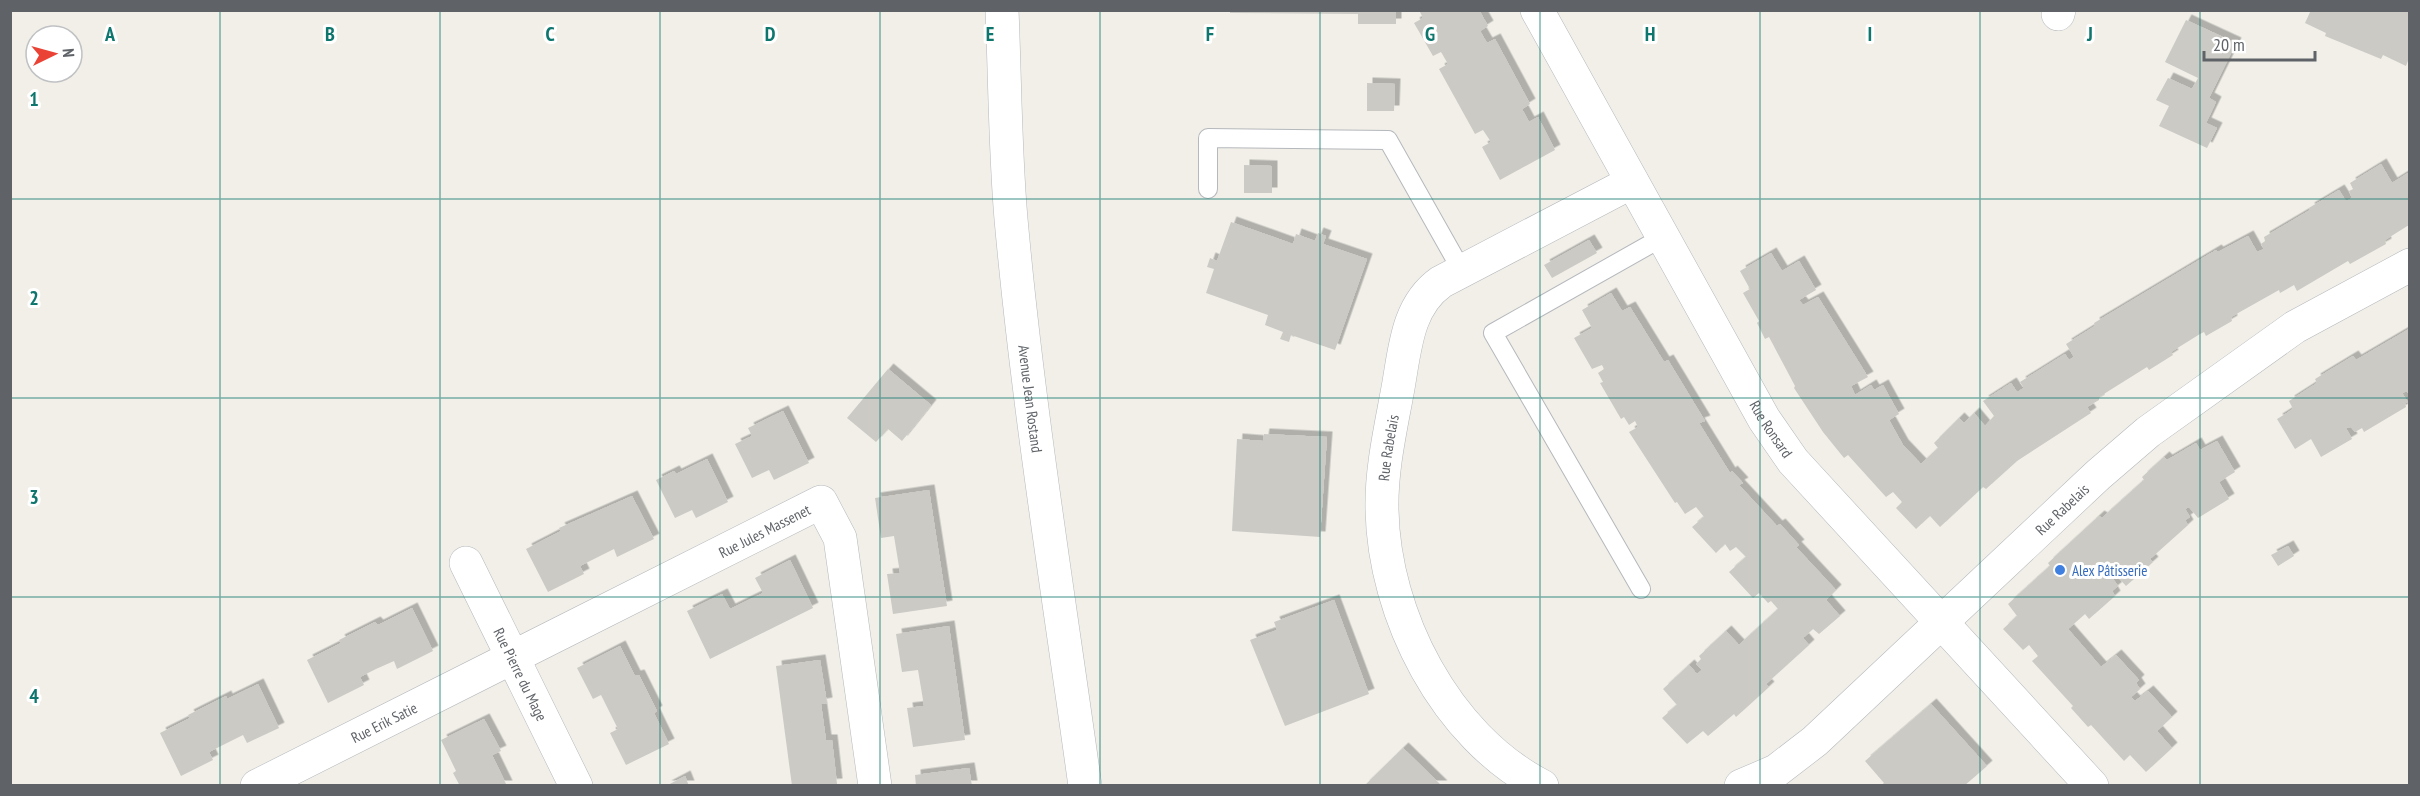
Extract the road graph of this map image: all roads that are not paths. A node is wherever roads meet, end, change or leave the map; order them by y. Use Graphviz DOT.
graph roads {
  1 [pos="1002,10"];
  2 [pos="1537,10"];
  3 [pos="1632,182"];
  4 [pos="1208,189"];
  5 [pos="1663,237"];
  6 [pos="2409,264"];
  7 [pos="1462,271"];
  8 [pos="466,563"];
  9 [pos="1641,589"];
  10 [pos="1941,622"];
  11 [pos="512,657"];
  12 [pos="257,786"];
  13 [pos="576,786"];
  14 [pos="875,786"];
  15 [pos="1085,786"];
  16 [pos="1542,786"];
  17 [pos="1741,786"];
  18 [pos="2092,786"];
  1 -- 15 [label="street, Avenue Jean Rostand"];
  2 -- 3 [label="street, Rue Ronsard"];
  3 -- 5 [label="street, Rue Ronsard"];
  3 -- 7 [label="street, Rue Rabelais"];
  4 -- 7 [label="lane"];
  5 -- 9 [label="lane"];
  5 -- 10 [label="street, Rue Ronsard"];
  6 -- 10 [label="street, Rue Rabelais"];
  7 -- 16 [label="street, Rue Rabelais"];
  8 -- 11 [label="street, Rue Pierre du Mage"];
  10 -- 17 [label="street, Rue Rabelais"];
  10 -- 18 [label="street, Rue Ronsard"];
  11 -- 12 [label="street, Rue Erik Satie"];
  11 -- 13 [label="street, Rue Pierre du Mage"];
  11 -- 14 [label="street, Rue Jules Massenet"];
}
